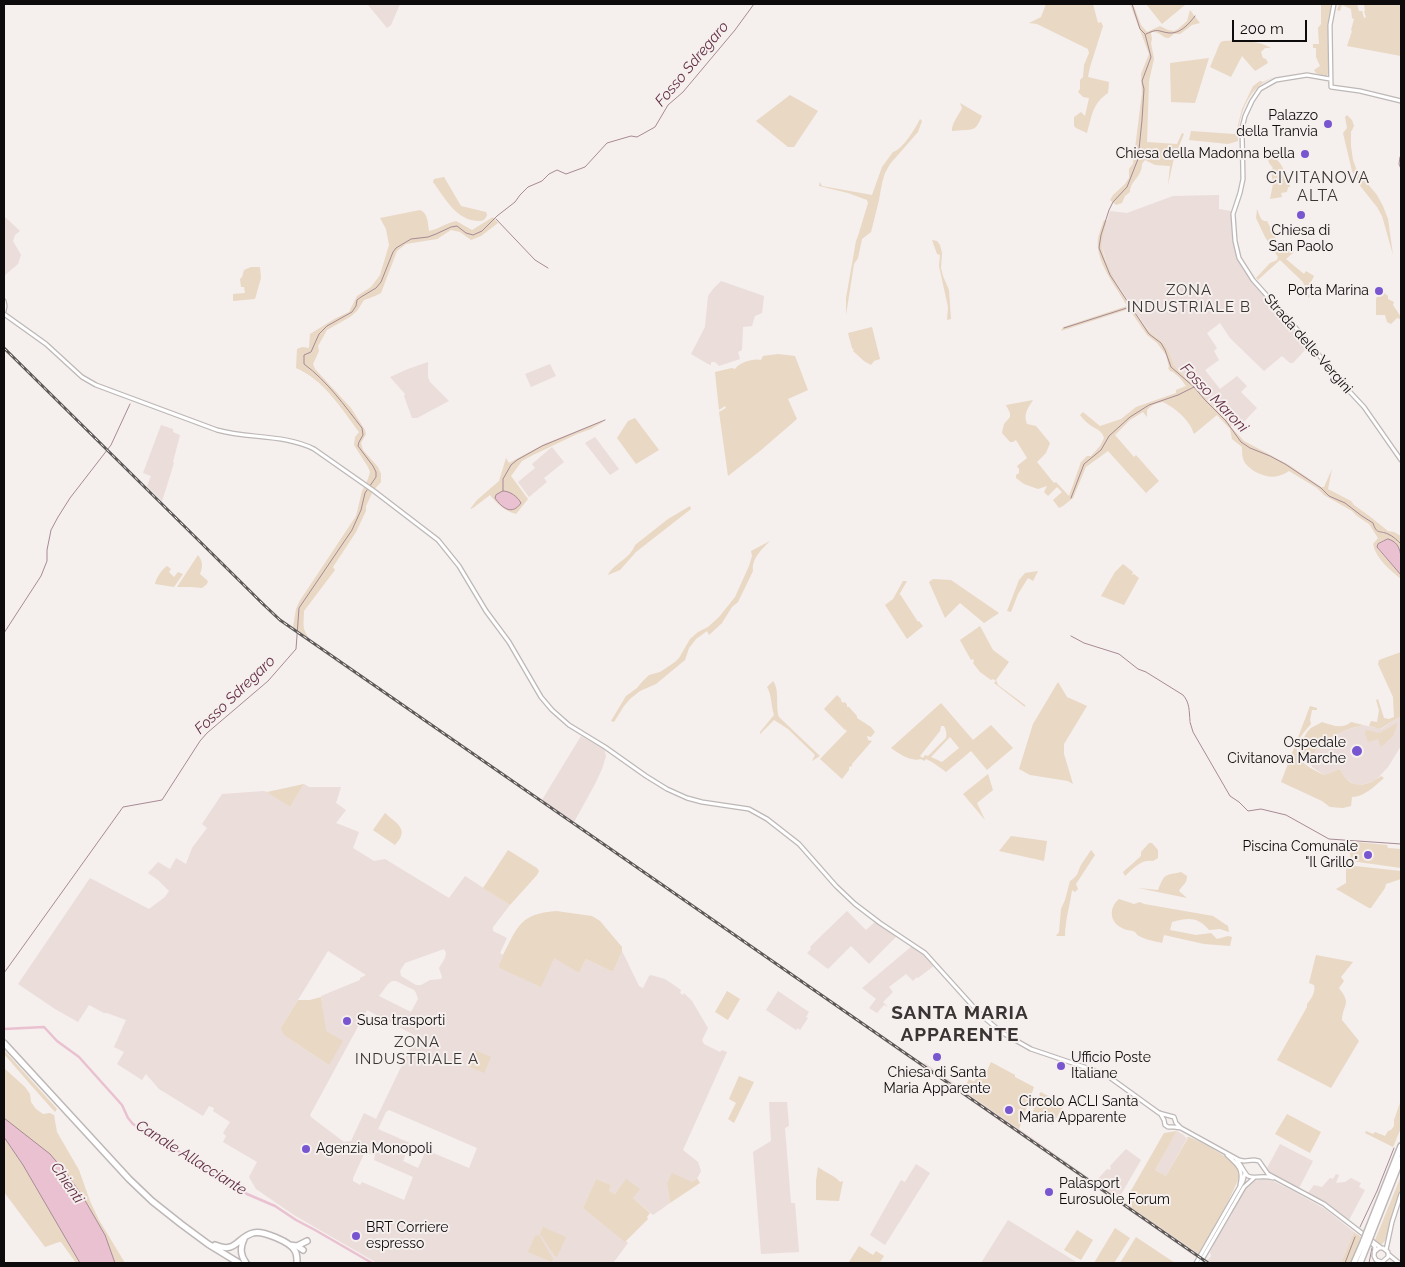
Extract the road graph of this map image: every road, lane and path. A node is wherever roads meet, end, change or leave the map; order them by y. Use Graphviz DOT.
graph roads {
  1 [pos="1334,4"];
  2 [pos="1330,79"];
  3 [pos="1401,101"];
  4 [pos="4,302"];
  5 [pos="5,313"];
  6 [pos="1401,460"];
  7 [pos="4,1043"];
  8 [pos="4,1047"];
  9 [pos="58,1105"];
  10 [pos="64,1111"];
  11 [pos="1159,1113"];
  12 [pos="1167,1116"];
  13 [pos="1164,1120"];
  14 [pos="1176,1123"];
  15 [pos="1174,1127"];
  16 [pos="1180,1128"];
  17 [pos="1401,1146"];
  18 [pos="1222,1152"];
  19 [pos="1234,1158"];
  20 [pos="1401,1160"];
  21 [pos="1248,1161"];
  22 [pos="1263,1168"];
  23 [pos="1245,1171"];
  24 [pos="1256,1177"];
  25 [pos="1239,1189"];
  26 [pos="1401,1194"];
  27 [pos="173,1218"];
  28 [pos="1369,1233"];
  29 [pos="248,1235"];
  30 [pos="307,1241"];
  31 [pos="1366,1241"];
  32 [pos="294,1246"];
  33 [pos="1384,1250"];
  34 [pos="1374,1252"];
  35 [pos="1386,1260"];
  36 [pos="297,1262"];
  37 [pos="233,1263"];
  38 [pos="239,1263"];
  39 [pos="246,1263"];
  40 [pos="1198,1263"];
  41 [pos="1354,1263"];
  42 [pos="1360,1263"];
  43 [pos="1398,1263"];
  1 -- 2 [label="main road"];
  2 -- 3 [label="main road"];
  2 -- 6 [label="main road, Strada delle Vergini"];
  4 -- 5 [label="main road"];
  5 -- 11 [label="main road"];
  7 -- 9 [label="highway"];
  8 -- 9 [label="highway"];
  9 -- 10 [label="highway"];
  10 -- 27 [label="highway"];
  10 -- 37 [label="highway"];
  11 -- 12 [label="main road"];
  11 -- 13 [label="main road"];
  12 -- 13 [label="main road"];
  12 -- 14 [label="main road"];
  13 -- 15 [label="main road"];
  14 -- 15 [label="main road"];
  14 -- 16 [label="main road"];
  15 -- 16 [label="main road"];
  16 -- 18 [label="main road"];
  17 -- 28 [label="highway"];
  18 -- 19 [label="main road"];
  18 -- 25 [label="main road"];
  19 -- 21 [label="main road"];
  19 -- 23 [label="main road"];
  20 -- 28 [label="highway"];
  21 -- 22 [label="main road"];
  21 -- 23 [label="main road"];
  22 -- 24 [label="main road"];
  22 -- 33 [label="main road"];
  23 -- 24 [label="main road"];
  23 -- 25 [label="main road"];
  24 -- 34 [label="main road"];
  24 -- 40 [label="main road"];
  25 -- 40 [label="main road"];
  26 -- 33 [label="main road"];
  27 -- 29 [label="highway"];
  27 -- 38 [label="highway"];
  28 -- 31 [label="highway, bridge"];
  29 -- 32 [label="highway"];
  29 -- 39 [label="highway"];
  30 -- 32 [label="highway"];
  31 -- 41 [label="highway"];
  31 -- 42 [label="highway"];
  32 -- 36 [label="highway"];
  33 -- 34 [label="main road"];
  33 -- 35 [label="main road"];
  33 -- 43 [label="main road"];
  34 -- 35 [label="main road"];
  35 -- 43 [label="main road"];
}
